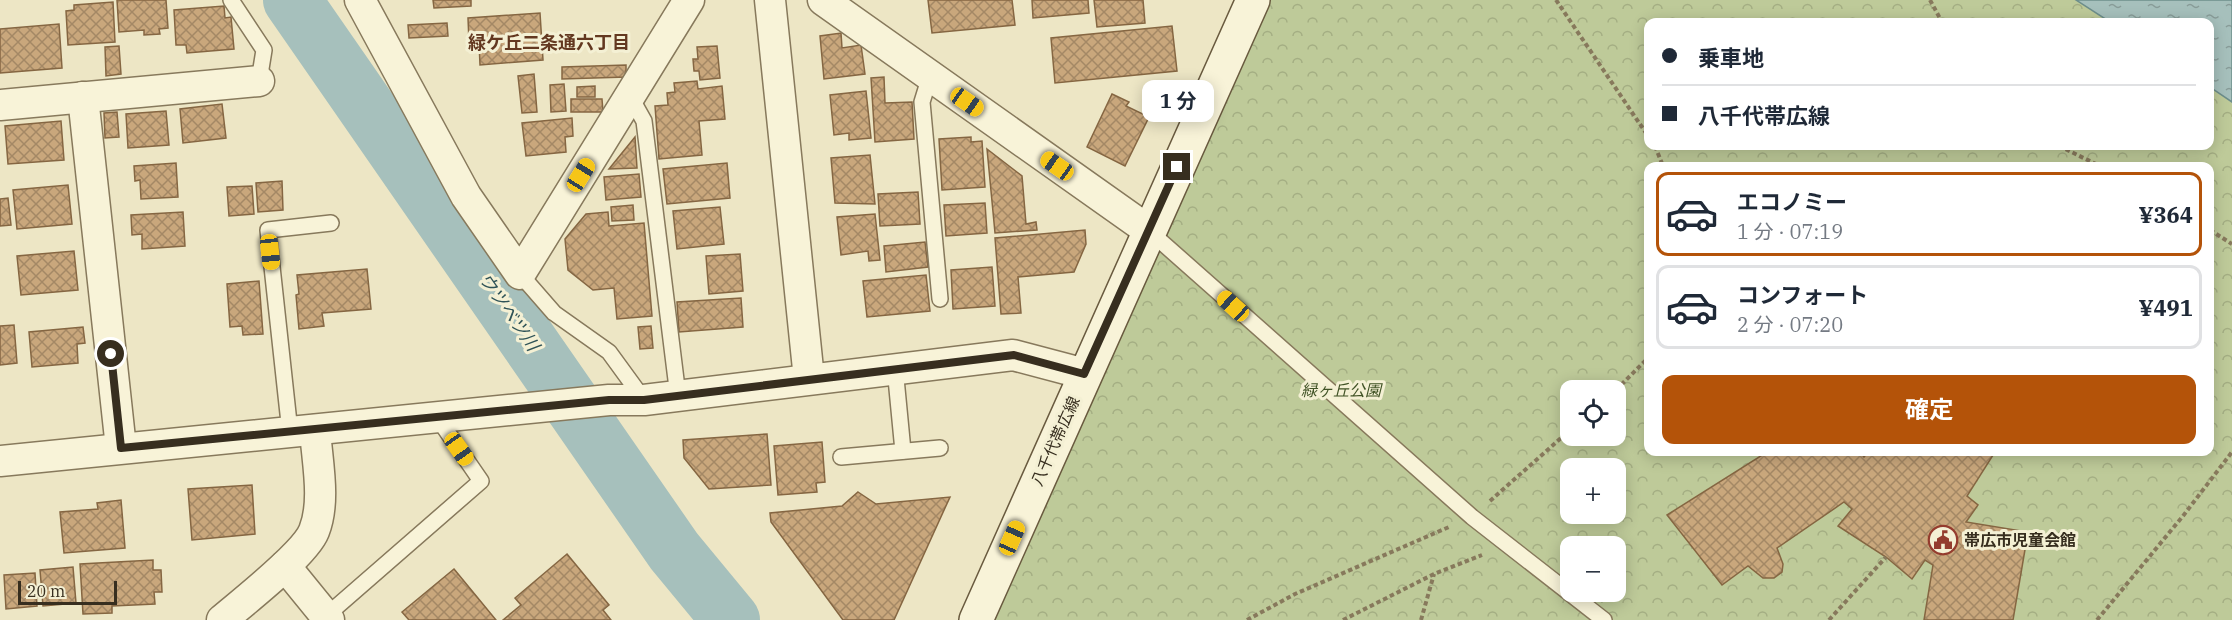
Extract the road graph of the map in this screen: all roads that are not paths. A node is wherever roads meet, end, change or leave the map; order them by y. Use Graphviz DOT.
graph roads {
  1 [pos="231,0"];
  2 [pos="360,0"];
  3 [pos="689,0"];
  4 [pos="770,0"];
  5 [pos="823,0"];
  6 [pos="1253,0"];
  7 [pos="930,76"];
  8 [pos="259,81"];
  9 [pos="630,96"];
  10 [pos="83,97"];
  11 [pos="0,105"];
  12 [pos="331,223"];
  13 [pos="1148,230"];
  14 [pos="520,274"];
  15 [pos="940,299"];
  16 [pos="896,368"];
  17 [pos="1084,374"];
  18 [pos="809,379"];
  19 [pos="678,396"];
  20 [pos="644,400"];
  21 [pos="437,417"];
  22 [pos="303,431"];
  23 [pos="121,448"];
  24 [pos="940,448"];
  25 [pos="903,451"];
  26 [pos="841,457"];
  27 [pos="0,460"];
  28 [pos="285,566"];
  29 [pos="328,618"];
  30 [pos="222,620"];
  31 [pos="976,620"];
  32 [pos="1604,620"];
  1 -- 8 [label="lane"];
  2 -- 14 [label="street"];
  3 -- 9 [label="street"];
  4 -- 18 [label="street"];
  5 -- 7 [label="street"];
  6 -- 13 [label="main road, 八千代帯広線"];
  7 -- 13 [label="street"];
  7 -- 15 [label="lane"];
  8 -- 10 [label="street"];
  9 -- 14 [label="street"];
  9 -- 19 [label="lane"];
  10 -- 11 [label="street"];
  10 -- 23 [label="street"];
  12 -- 22 [label="lane"];
  13 -- 17 [label="main road, 八千代帯広線"];
  13 -- 32 [label="lane"];
  14 -- 20 [label="lane"];
  16 -- 17 [label="street"];
  16 -- 18 [label="street"];
  16 -- 25 [label="lane"];
  17 -- 31 [label="main road, 八千代帯広線"];
  18 -- 19 [label="street"];
  19 -- 20 [label="street"];
  20 -- 21 [label="street"];
  21 -- 22 [label="street"];
  21 -- 29 [label="lane"];
  22 -- 23 [label="street"];
  22 -- 28 [label="street"];
  23 -- 27 [label="street"];
  24 -- 25 [label="lane"];
  25 -- 26 [label="lane"];
  28 -- 29 [label="street"];
  28 -- 30 [label="street"];
}
